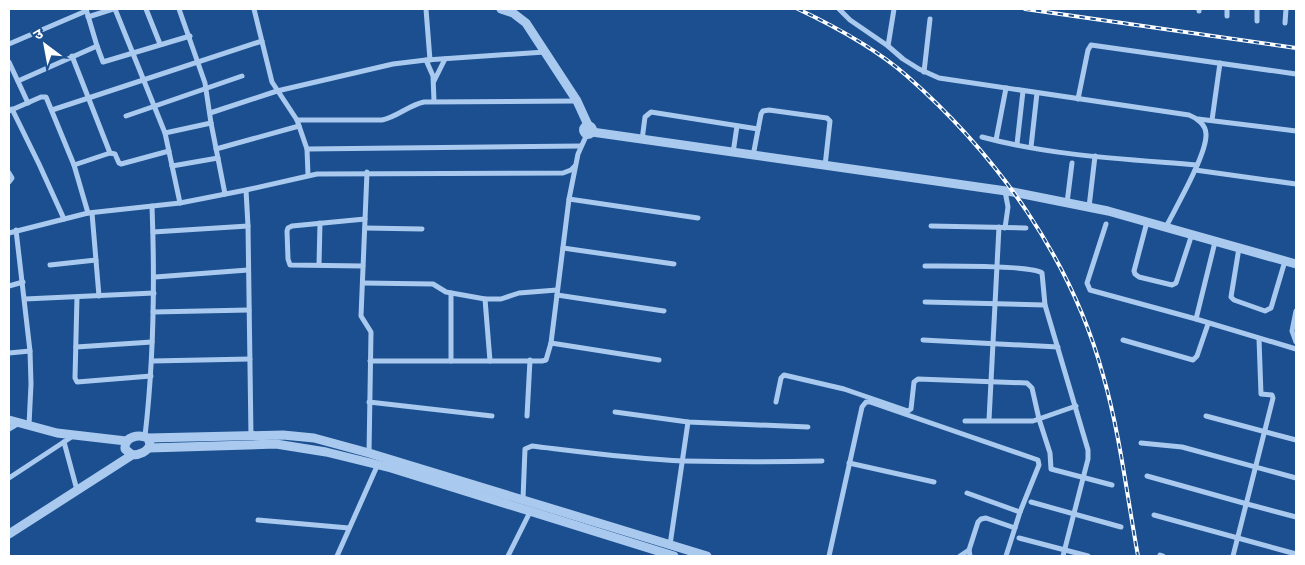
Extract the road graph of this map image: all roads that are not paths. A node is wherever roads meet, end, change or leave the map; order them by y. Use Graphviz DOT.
graph roads {
  1 [pos="69,9"];
  2 [pos="114,9"];
  3 [pos="146,9"];
  4 [pos="179,9"];
  5 [pos="254,9"];
  6 [pos="426,9"];
  7 [pos="501,9"];
  8 [pos="839,9"];
  9 [pos="894,9"];
  10 [pos="1227,9"];
  11 [pos="1257,9"];
  12 [pos="1286,9"];
  13 [pos="87,12"];
  14 [pos="1227,16"];
  15 [pos="72,17"];
  16 [pos="930,18"];
  17 [pos="1258,21"];
  18 [pos="1286,24"];
  19 [pos="190,36"];
  20 [pos="262,41"];
  21 [pos="9,44"];
  22 [pos="160,44"];
  23 [pos="97,46"];
  24 [pos="888,46"];
  25 [pos="134,52"];
  26 [pos="546,52"];
  27 [pos="72,56"];
  28 [pos="445,59"];
  29 [pos="428,60"];
  30 [pos="198,61"];
  31 [pos="9,62"];
  32 [pos="1220,62"];
  33 [pos="924,72"];
  34 [pos="1296,74"];
  35 [pos="242,76"];
  36 [pos="144,79"];
  37 [pos="18,81"];
  38 [pos="434,82"];
  39 [pos="206,88"];
  40 [pos="1006,88"];
  41 [pos="277,90"];
  42 [pos="1023,91"];
  43 [pos="1037,93"];
  44 [pos="87,97"];
  45 [pos="1078,99"];
  46 [pos="434,101"];
  47 [pos="577,101"];
  48 [pos="28,102"];
  49 [pos="154,105"];
  50 [pos="10,110"];
  51 [pos="52,110"];
  52 [pos="210,113"];
  53 [pos="126,116"];
  54 [pos="1198,119"];
  55 [pos="1212,120"];
  56 [pos="211,123"];
  57 [pos="298,123"];
  58 [pos="737,126"];
  59 [pos="758,130"];
  60 [pos="589,131"];
  61 [pos="1296,131"];
  62 [pos="165,133"];
  63 [pos="982,137"];
  64 [pos="642,140"];
  65 [pos="996,140"];
  66 [pos="1017,144"];
  67 [pos="581,146"];
  68 [pos="1031,147"];
  69 [pos="216,149"];
  70 [pos="307,149"];
  71 [pos="169,151"];
  72 [pos="110,153"];
  73 [pos="733,153"];
  74 [pos="753,156"];
  75 [pos="1095,156"];
  76 [pos="218,158"];
  77 [pos="1072,163"];
  78 [pos="74,164"];
  79 [pos="172,166"];
  80 [pos="576,166"];
  81 [pos="825,166"];
  82 [pos="1196,167"];
  83 [pos="367,172"];
  84 [pos="9,173"];
  85 [pos="308,175"];
  86 [pos="9,182"];
  87 [pos="1296,184"];
  88 [pos="246,190"];
  89 [pos="1005,191"];
  90 [pos="225,194"];
  91 [pos="569,199"];
  92 [pos="180,203"];
  93 [pos="1067,203"];
  94 [pos="152,206"];
  95 [pos="1089,207"];
  96 [pos="90,213"];
  97 [pos="698,218"];
  98 [pos="64,219"];
  99 [pos="366,219"];
  100 [pos="1147,222"];
  101 [pos="320,223"];
  102 [pos="1106,224"];
  103 [pos="248,226"];
  104 [pos="931,226"];
  105 [pos="999,227"];
  106 [pos="1166,227"];
  107 [pos="365,228"];
  108 [pos="1005,228"];
  109 [pos="1026,228"];
  110 [pos="422,229"];
  111 [pos="16,230"];
  112 [pos="153,232"];
  113 [pos="9,233"];
  114 [pos="1192,234"];
  115 [pos="1215,242"];
  116 [pos="563,248"];
  117 [pos="1239,248"];
  118 [pos="96,260"];
  119 [pos="1285,261"];
  120 [pos="674,264"];
  121 [pos="1296,264"];
  122 [pos="319,265"];
  123 [pos="50,266"];
  124 [pos="363,266"];
  125 [pos="925,266"];
  126 [pos="997,268"];
  127 [pos="248,270"];
  128 [pos="155,277"];
  129 [pos="23,282"];
  130 [pos="363,283"];
  131 [pos="9,286"];
  132 [pos="154,293"];
  133 [pos="451,293"];
  134 [pos="557,293"];
  135 [pos="99,296"];
  136 [pos="77,297"];
  137 [pos="25,299"];
  138 [pos="485,299"];
  139 [pos="925,302"];
  140 [pos="995,304"];
  141 [pos="1045,304"];
  142 [pos="249,310"];
  143 [pos="664,311"];
  144 [pos="1296,311"];
  145 [pos="154,312"];
  146 [pos="1196,319"];
  147 [pos="1208,324"];
  148 [pos="1259,339"];
  149 [pos="923,340"];
  150 [pos="1123,340"];
  151 [pos="152,342"];
  152 [pos="551,342"];
  153 [pos="1296,342"];
  154 [pos="993,344"];
  155 [pos="76,347"];
  156 [pos="1058,348"];
  157 [pos="1296,349"];
  158 [pos="30,351"];
  159 [pos="9,353"];
  160 [pos="250,359"];
  161 [pos="530,360"];
  162 [pos="659,360"];
  163 [pos="152,361"];
  164 [pos="370,361"];
  165 [pos="451,361"];
  166 [pos="490,361"];
  167 [pos="152,376"];
  168 [pos="990,381"];
  169 [pos="369,402"];
  170 [pos="776,402"];
  171 [pos="1076,406"];
  172 [pos="615,412"];
  173 [pos="492,416"];
  174 [pos="527,416"];
  175 [pos="1206,416"];
  176 [pos="1039,419"];
  177 [pos="9,420"];
  178 [pos="988,420"];
  179 [pos="965,421"];
  180 [pos="688,422"];
  181 [pos="19,423"];
  182 [pos="29,426"];
  183 [pos="808,427"];
  184 [pos="9,429"];
  185 [pos="1264,432"];
  186 [pos="76,435"];
  187 [pos="251,440"];
  188 [pos="1296,440"];
  189 [pos="126,441"];
  190 [pos="147,441"];
  191 [pos="64,442"];
  192 [pos="1141,443"];
  193 [pos="369,453"];
  194 [pos="132,455"];
  195 [pos="379,461"];
  196 [pos="683,461"];
  197 [pos="822,461"];
  198 [pos="367,462"];
  199 [pos="848,463"];
  200 [pos="1256,467"];
  201 [pos="1147,476"];
  202 [pos="9,478"];
  203 [pos="1083,478"];
  204 [pos="1296,478"];
  205 [pos="934,482"];
  206 [pos="1112,485"];
  207 [pos="77,490"];
  208 [pos="967,493"];
  209 [pos="523,499"];
  210 [pos="1031,502"];
  211 [pos="1247,504"];
  212 [pos="533,507"];
  213 [pos="1020,512"];
  214 [pos="1074,515"];
  215 [pos="1154,516"];
  216 [pos="1296,516"];
  217 [pos="258,520"];
  218 [pos="1121,527"];
  219 [pos="349,528"];
  220 [pos="1015,528"];
  221 [pos="9,534"];
  222 [pos="1019,538"];
  223 [pos="1238,538"];
  224 [pos="660,541"];
  225 [pos="655,553"];
  226 [pos="669,553"];
  227 [pos="969,553"];
  228 [pos="1064,553"];
  229 [pos="1296,554"];
  230 [pos="337,556"];
  231 [pos="508,556"];
  232 [pos="707,556"];
  233 [pos="829,556"];
  234 [pos="960,556"];
  235 [pos="1006,556"];
  236 [pos="1088,556"];
  237 [pos="1233,556"];
  1 -- 15 [label="street"];
  2 -- 13 [label="street"];
  2 -- 25 [label="street"];
  3 -- 22 [label="street"];
  4 -- 19 [label="street"];
  5 -- 20 [label="street"];
  6 -- 29 [label="street"];
  7 -- 26 [label="street"];
  8 -- 24 [label="street"];
  9 -- 24 [label="street"];
  10 -- 14 [label="street"];
  11 -- 17 [label="street"];
  12 -- 18 [label="street"];
  13 -- 15 [label="street"];
  13 -- 23 [label="street"];
  15 -- 21 [label="street"];
  16 -- 33 [label="street"];
  19 -- 22 [label="street"];
  19 -- 30 [label="street"];
  20 -- 30 [label="street"];
  20 -- 41 [label="street"];
  22 -- 25 [label="street"];
  23 -- 25 [label="street"];
  23 -- 27 [label="street"];
  24 -- 33 [label="street"];
  25 -- 36 [label="street"];
  26 -- 28 [label="street"];
  26 -- 47 [label="street"];
  27 -- 37 [label="street"];
  27 -- 44 [label="street"];
  28 -- 29 [label="street"];
  28 -- 38 [label="street"];
  29 -- 38 [label="street"];
  29 -- 41 [label="street"];
  30 -- 36 [label="street"];
  30 -- 39 [label="street"];
  31 -- 37 [label="street"];
  32 -- 34 [label="street"];
  32 -- 45 [label="street"];
  32 -- 55 [label="street"];
  33 -- 40 [label="street"];
  35 -- 39 [label="street"];
  36 -- 44 [label="street"];
  36 -- 49 [label="street"];
  37 -- 48 [label="street"];
  38 -- 46 [label="street"];
  39 -- 49 [label="street"];
  39 -- 52 [label="street"];
  40 -- 42 [label="street"];
  40 -- 65 [label="street"];
  41 -- 52 [label="street"];
  41 -- 57 [label="street"];
  42 -- 43 [label="street"];
  42 -- 66 [label="street"];
  43 -- 45 [label="street"];
  43 -- 68 [label="street"];
  44 -- 51 [label="street"];
  44 -- 72 [label="street"];
  45 -- 54 [label="street"];
  46 -- 47 [label="street"];
  46 -- 57 [label="street"];
  47 -- 60 [label="street"];
  48 -- 50 [label="street"];
  48 -- 51 [label="street"];
  49 -- 53 [label="street"];
  49 -- 62 [label="street"];
  50 -- 98 [label="street"];
  51 -- 78 [label="street"];
  52 -- 56 [label="street"];
  54 -- 55 [label="street"];
  54 -- 82 [label="street"];
  55 -- 61 [label="street"];
  56 -- 62 [label="street"];
  56 -- 69 [label="street"];
  57 -- 69 [label="street"];
  57 -- 70 [label="street"];
  58 -- 59 [label="street"];
  58 -- 64 [label="street"];
  58 -- 73 [label="street"];
  59 -- 74 [label="street"];
  59 -- 81 [label="street"];
  60 -- 64 [label="street"];
  60 -- 67 [label="street"];
  62 -- 71 [label="street"];
  63 -- 65 [label="street"];
  64 -- 73 [label="street"];
  65 -- 66 [label="street"];
  66 -- 68 [label="street"];
  67 -- 70 [label="street"];
  67 -- 80 [label="street"];
  68 -- 75 [label="street"];
  69 -- 76 [label="street"];
  70 -- 85 [label="street"];
  71 -- 72 [label="street"];
  71 -- 79 [label="street"];
  72 -- 78 [label="street"];
  73 -- 74 [label="street"];
  74 -- 81 [label="street"];
  75 -- 82 [label="street"];
  75 -- 95 [label="street"];
  76 -- 79 [label="street"];
  76 -- 90 [label="street"];
  77 -- 93 [label="street"];
  78 -- 96 [label="street"];
  79 -- 92 [label="street"];
  80 -- 83 [label="street"];
  80 -- 91 [label="street"];
  81 -- 89 [label="street"];
  82 -- 87 [label="street"];
  82 -- 106 [label="street"];
  83 -- 85 [label="street"];
  83 -- 99 [label="street"];
  84 -- 86 [label="street"];
  85 -- 88 [label="street"];
  88 -- 90 [label="street"];
  88 -- 103 [label="street"];
  89 -- 93 [label="street"];
  89 -- 108 [label="street"];
  90 -- 92 [label="street"];
  91 -- 97 [label="street"];
  91 -- 116 [label="street"];
  92 -- 94 [label="street"];
  93 -- 95 [label="street"];
  94 -- 96 [label="street"];
  94 -- 112 [label="street"];
  95 -- 100 [label="street"];
  96 -- 98 [label="street"];
  96 -- 118 [label="street"];
  98 -- 111 [label="street"];
  99 -- 101 [label="street"];
  99 -- 107 [label="street"];
  100 -- 106 [label="street"];
  100 -- 114 [label="street"];
  101 -- 122 [label="street"];
  101 -- 122 [label="street"];
  102 -- 146 [label="street"];
  103 -- 112 [label="street"];
  103 -- 127 [label="street"];
  104 -- 105 [label="street"];
  105 -- 108 [label="street"];
  105 -- 126 [label="street"];
  106 -- 114 [label="street"];
  107 -- 110 [label="street"];
  107 -- 124 [label="street"];
  108 -- 109 [label="street"];
  111 -- 113 [label="street"];
  111 -- 129 [label="street"];
  112 -- 128 [label="street"];
  114 -- 115 [label="street"];
  115 -- 117 [label="street"];
  115 -- 146 [label="street"];
  116 -- 120 [label="street"];
  116 -- 134 [label="street"];
  117 -- 119 [label="street"];
  117 -- 119 [label="street"];
  118 -- 123 [label="street"];
  118 -- 135 [label="street"];
  119 -- 121 [label="street"];
  122 -- 124 [label="street"];
  124 -- 130 [label="street"];
  125 -- 126 [label="street"];
  126 -- 140 [label="street"];
  126 -- 141 [label="street"];
  127 -- 128 [label="street"];
  127 -- 142 [label="street"];
  128 -- 132 [label="street"];
  129 -- 131 [label="street"];
  129 -- 137 [label="street"];
  130 -- 133 [label="street"];
  130 -- 164 [label="street"];
  132 -- 135 [label="street"];
  132 -- 145 [label="street"];
  133 -- 138 [label="street"];
  133 -- 165 [label="street"];
  134 -- 138 [label="street"];
  134 -- 143 [label="street"];
  134 -- 152 [label="street"];
  135 -- 136 [label="street"];
  136 -- 137 [label="street"];
  136 -- 155 [label="street"];
  137 -- 158 [label="street"];
  138 -- 166 [label="street"];
  139 -- 140 [label="street"];
  140 -- 141 [label="street"];
  140 -- 154 [label="street"];
  141 -- 156 [label="street"];
  142 -- 145 [label="street"];
  142 -- 160 [label="street"];
  144 -- 153 [label="street"];
  145 -- 151 [label="street"];
  146 -- 147 [label="street"];
  147 -- 148 [label="street"];
  147 -- 150 [label="street"];
  148 -- 157 [label="street"];
  148 -- 185 [label="street"];
  149 -- 154 [label="street"];
  151 -- 155 [label="street"];
  151 -- 163 [label="street"];
  152 -- 161 [label="street"];
  152 -- 162 [label="street"];
  154 -- 156 [label="street"];
  154 -- 168 [label="street"];
  155 -- 167 [label="street"];
  156 -- 171 [label="street"];
  158 -- 159 [label="street"];
  158 -- 182 [label="street"];
  160 -- 163 [label="street"];
  160 -- 187 [label="street"];
  161 -- 166 [label="street"];
  161 -- 174 [label="street"];
  163 -- 167 [label="street"];
  164 -- 165 [label="street"];
  164 -- 169 [label="street"];
  165 -- 166 [label="street"];
  167 -- 190 [label="street"];
  168 -- 170 [label="street"];
  168 -- 176 [label="street"];
  168 -- 178 [label="street"];
  169 -- 173 [label="street"];
  169 -- 193 [label="street"];
  171 -- 176 [label="street"];
  171 -- 203 [label="street"];
  172 -- 180 [label="street"];
  175 -- 185 [label="street"];
  176 -- 178 [label="street"];
  176 -- 203 [label="street"];
  177 -- 181 [label="street"];
  178 -- 179 [label="street"];
  180 -- 183 [label="street"];
  180 -- 196 [label="street"];
  181 -- 182 [label="street"];
  181 -- 184 [label="street"];
  182 -- 186 [label="street"];
  185 -- 188 [label="street"];
  185 -- 200 [label="street"];
  186 -- 189 [label="street"];
  186 -- 191 [label="street"];
  187 -- 190 [label="street"];
  187 -- 193 [label="street"];
  187 -- 198 [label="street"];
  189 -- 190 [label="street"];
  189 -- 194 [label="street"];
  190 -- 194 [label="street"];
  191 -- 202 [label="street"];
  191 -- 207 [label="street"];
  192 -- 200 [label="street"];
  193 -- 195 [label="street"];
  193 -- 198 [label="street"];
  194 -- 207 [label="street"];
  195 -- 198 [label="street"];
  195 -- 209 [label="street"];
  195 -- 212 [label="street"];
  195 -- 219 [label="street"];
  196 -- 197 [label="street"];
  196 -- 209 [label="street"];
  196 -- 226 [label="street"];
  199 -- 205 [label="street"];
  199 -- 213 [label="street"];
  199 -- 233 [label="street"];
  200 -- 204 [label="street"];
  200 -- 211 [label="street"];
  201 -- 211 [label="street"];
  203 -- 206 [label="street"];
  203 -- 214 [label="street"];
  207 -- 221 [label="street"];
  208 -- 213 [label="street"];
  209 -- 212 [label="street"];
  210 -- 214 [label="street"];
  211 -- 216 [label="street"];
  211 -- 223 [label="street"];
  212 -- 224 [label="street"];
  212 -- 225 [label="street"];
  212 -- 231 [label="street"];
  213 -- 220 [label="street"];
  214 -- 218 [label="street"];
  214 -- 228 [label="street"];
  215 -- 223 [label="street"];
  217 -- 219 [label="street"];
  219 -- 230 [label="street"];
  220 -- 227 [label="street"];
  220 -- 235 [label="street"];
  222 -- 228 [label="street"];
  223 -- 229 [label="street"];
  223 -- 237 [label="street"];
  224 -- 225 [label="street"];
  224 -- 226 [label="street"];
  225 -- 226 [label="street"];
  226 -- 232 [label="street"];
  227 -- 234 [label="street"];
  228 -- 236 [label="street"];
}
